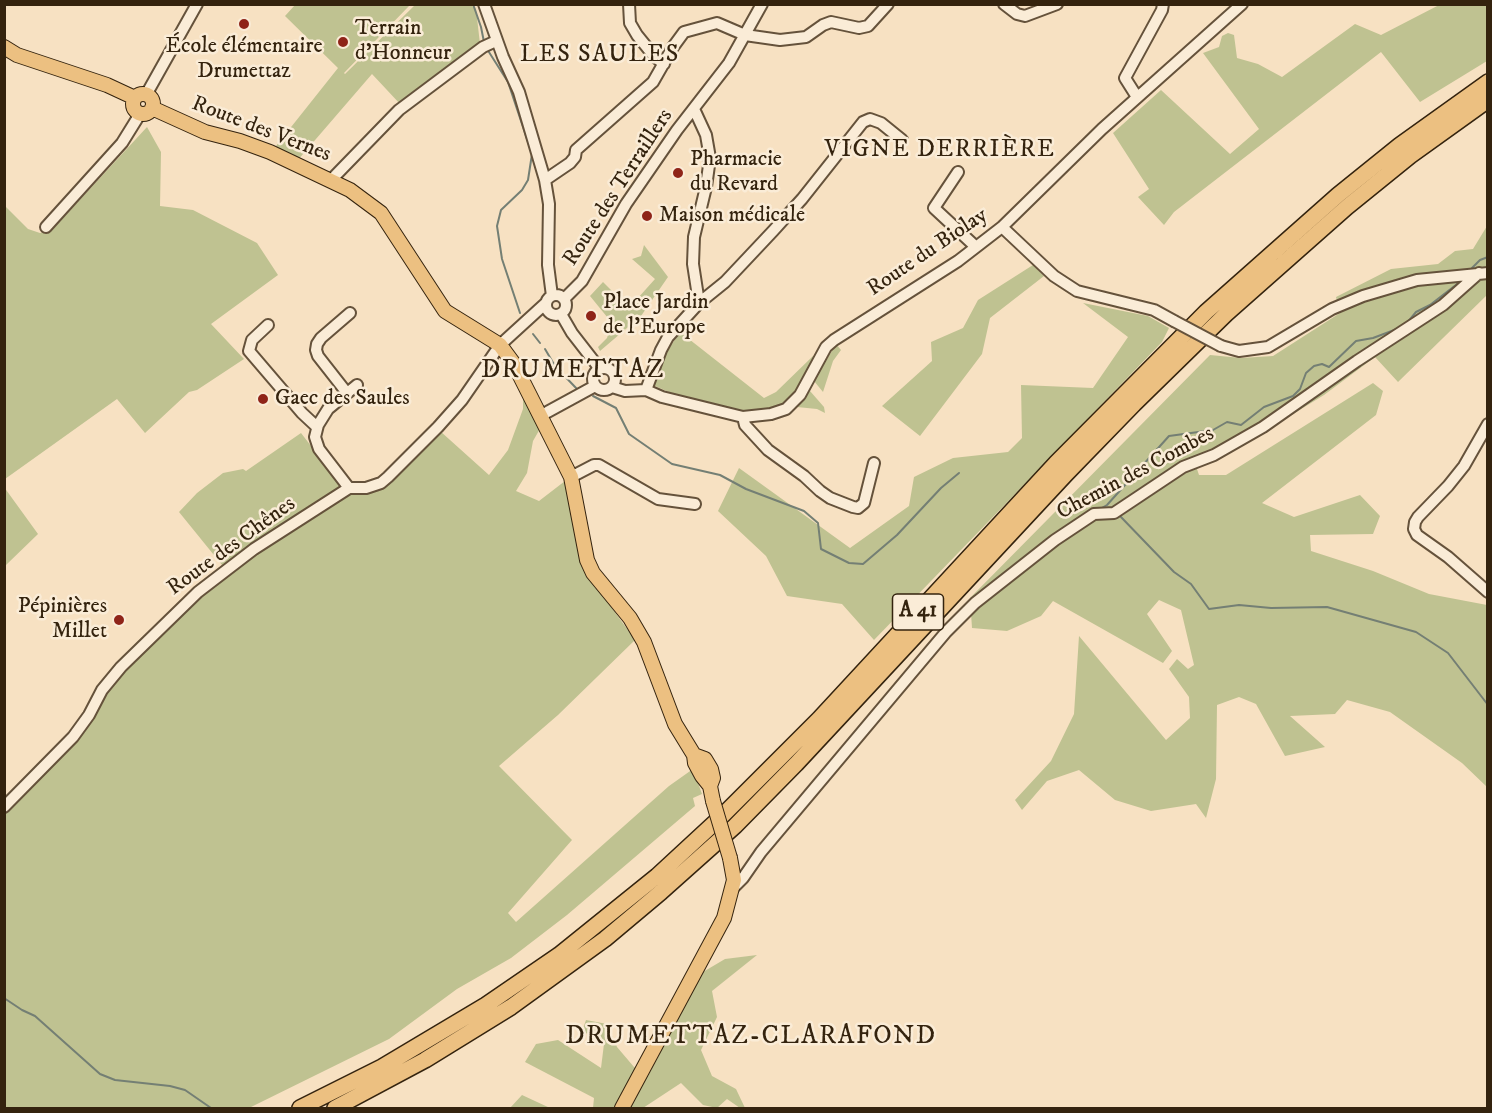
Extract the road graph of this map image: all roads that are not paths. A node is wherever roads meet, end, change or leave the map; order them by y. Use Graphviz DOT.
graph roads {
  1 [pos="483,4"];
  2 [pos="629,4"];
  3 [pos="762,4"];
  4 [pos="888,4"];
  5 [pos="1004,4"];
  6 [pos="1057,4"];
  7 [pos="1163,4"];
  8 [pos="1242,4"];
  9 [pos="194,6"];
  10 [pos="745,35"];
  11 [pos="490,44"];
  12 [pos="4,47"];
  13 [pos="664,63"];
  14 [pos="1488,82"];
  15 [pos="1137,97"];
  16 [pos="1488,100"];
  17 [pos="143,104"];
  18 [pos="694,109"];
  19 [pos="902,140"];
  20 [pos="958,171"];
  21 [pos="331,180"];
  22 [pos="545,180"];
  23 [pos="46,227"];
  24 [pos="1002,227"];
  25 [pos="976,247"];
  26 [pos="1483,273"];
  27 [pos="699,303"];
  28 [pos="557,304"];
  29 [pos="350,314"];
  30 [pos="531,317"];
  31 [pos="268,325"];
  32 [pos="500,345"];
  33 [pos="598,370"];
  34 [pos="614,384"];
  35 [pos="357,385"];
  36 [pos="595,386"];
  37 [pos="640,390"];
  38 [pos="347,393"];
  39 [pos="540,416"];
  40 [pos="743,417"];
  41 [pos="1488,424"];
  42 [pos="317,427"];
  43 [pos="874,463"];
  44 [pos="572,477"];
  45 [pos="350,488"];
  46 [pos="695,504"];
  47 [pos="1488,592"];
  48 [pos="4,807"];
  49 [pos="732,889"];
  50 [pos="300,1108"];
  51 [pos="335,1108"];
  52 [pos="622,1108"];
  1 -- 11 [label="street"];
  2 -- 13 [label="street"];
  3 -- 10 [label="street, Route des Terraillers"];
  4 -- 10 [label="street"];
  5 -- 6 [label="street"];
  7 -- 15 [label="street"];
  8 -- 15 [label="street, Route du Biolay"];
  9 -- 17 [label="street"];
  10 -- 13 [label="street"];
  10 -- 18 [label="street, Route des Terraillers"];
  11 -- 21 [label="street"];
  11 -- 22 [label="street"];
  12 -- 17 [label="main road, Route des Vernes"];
  13 -- 22 [label="street"];
  14 -- 50 [label="highway, A 41"];
  15 -- 24 [label="street, Route du Biolay"];
  16 -- 51 [label="highway, A 41"];
  17 -- 21 [label="main road, Route des Vernes"];
  17 -- 23 [label="street"];
  18 -- 27 [label="street"];
  18 -- 28 [label="street, Route des Terraillers"];
  19 -- 27 [label="street"];
  20 -- 25 [label="street"];
  21 -- 32 [label="main road, Route des Vernes"];
  22 -- 28 [label="street"];
  24 -- 25 [label="street, Route du Biolay"];
  24 -- 26 [label="street, bridge"];
  25 -- 40 [label="street, Route du Biolay"];
  26 -- 49 [label="street, Chemin des Combes"];
  27 -- 37 [label="street"];
  28 -- 30 [label="street, Route des Terraillers"];
  28 -- 33 [label="street"];
  29 -- 38 [label="street"];
  30 -- 32 [label="street, Route des Chênes"];
  31 -- 42 [label="street"];
  32 -- 39 [label="main road"];
  32 -- 45 [label="street, Route des Chênes"];
  33 -- 34 [label="street"];
  33 -- 36 [label="street"];
  34 -- 36 [label="street"];
  34 -- 37 [label="street, Route du Biolay"];
  35 -- 38 [label="street"];
  36 -- 39 [label="street"];
  37 -- 40 [label="street, Route du Biolay"];
  38 -- 42 [label="street"];
  39 -- 44 [label="main road"];
  40 -- 43 [label="street"];
  41 -- 47 [label="street"];
  42 -- 45 [label="street"];
  44 -- 46 [label="street"];
  44 -- 49 [label="main road, bridge"];
  45 -- 48 [label="street, Route des Chênes"];
  49 -- 52 [label="main road"];
}
